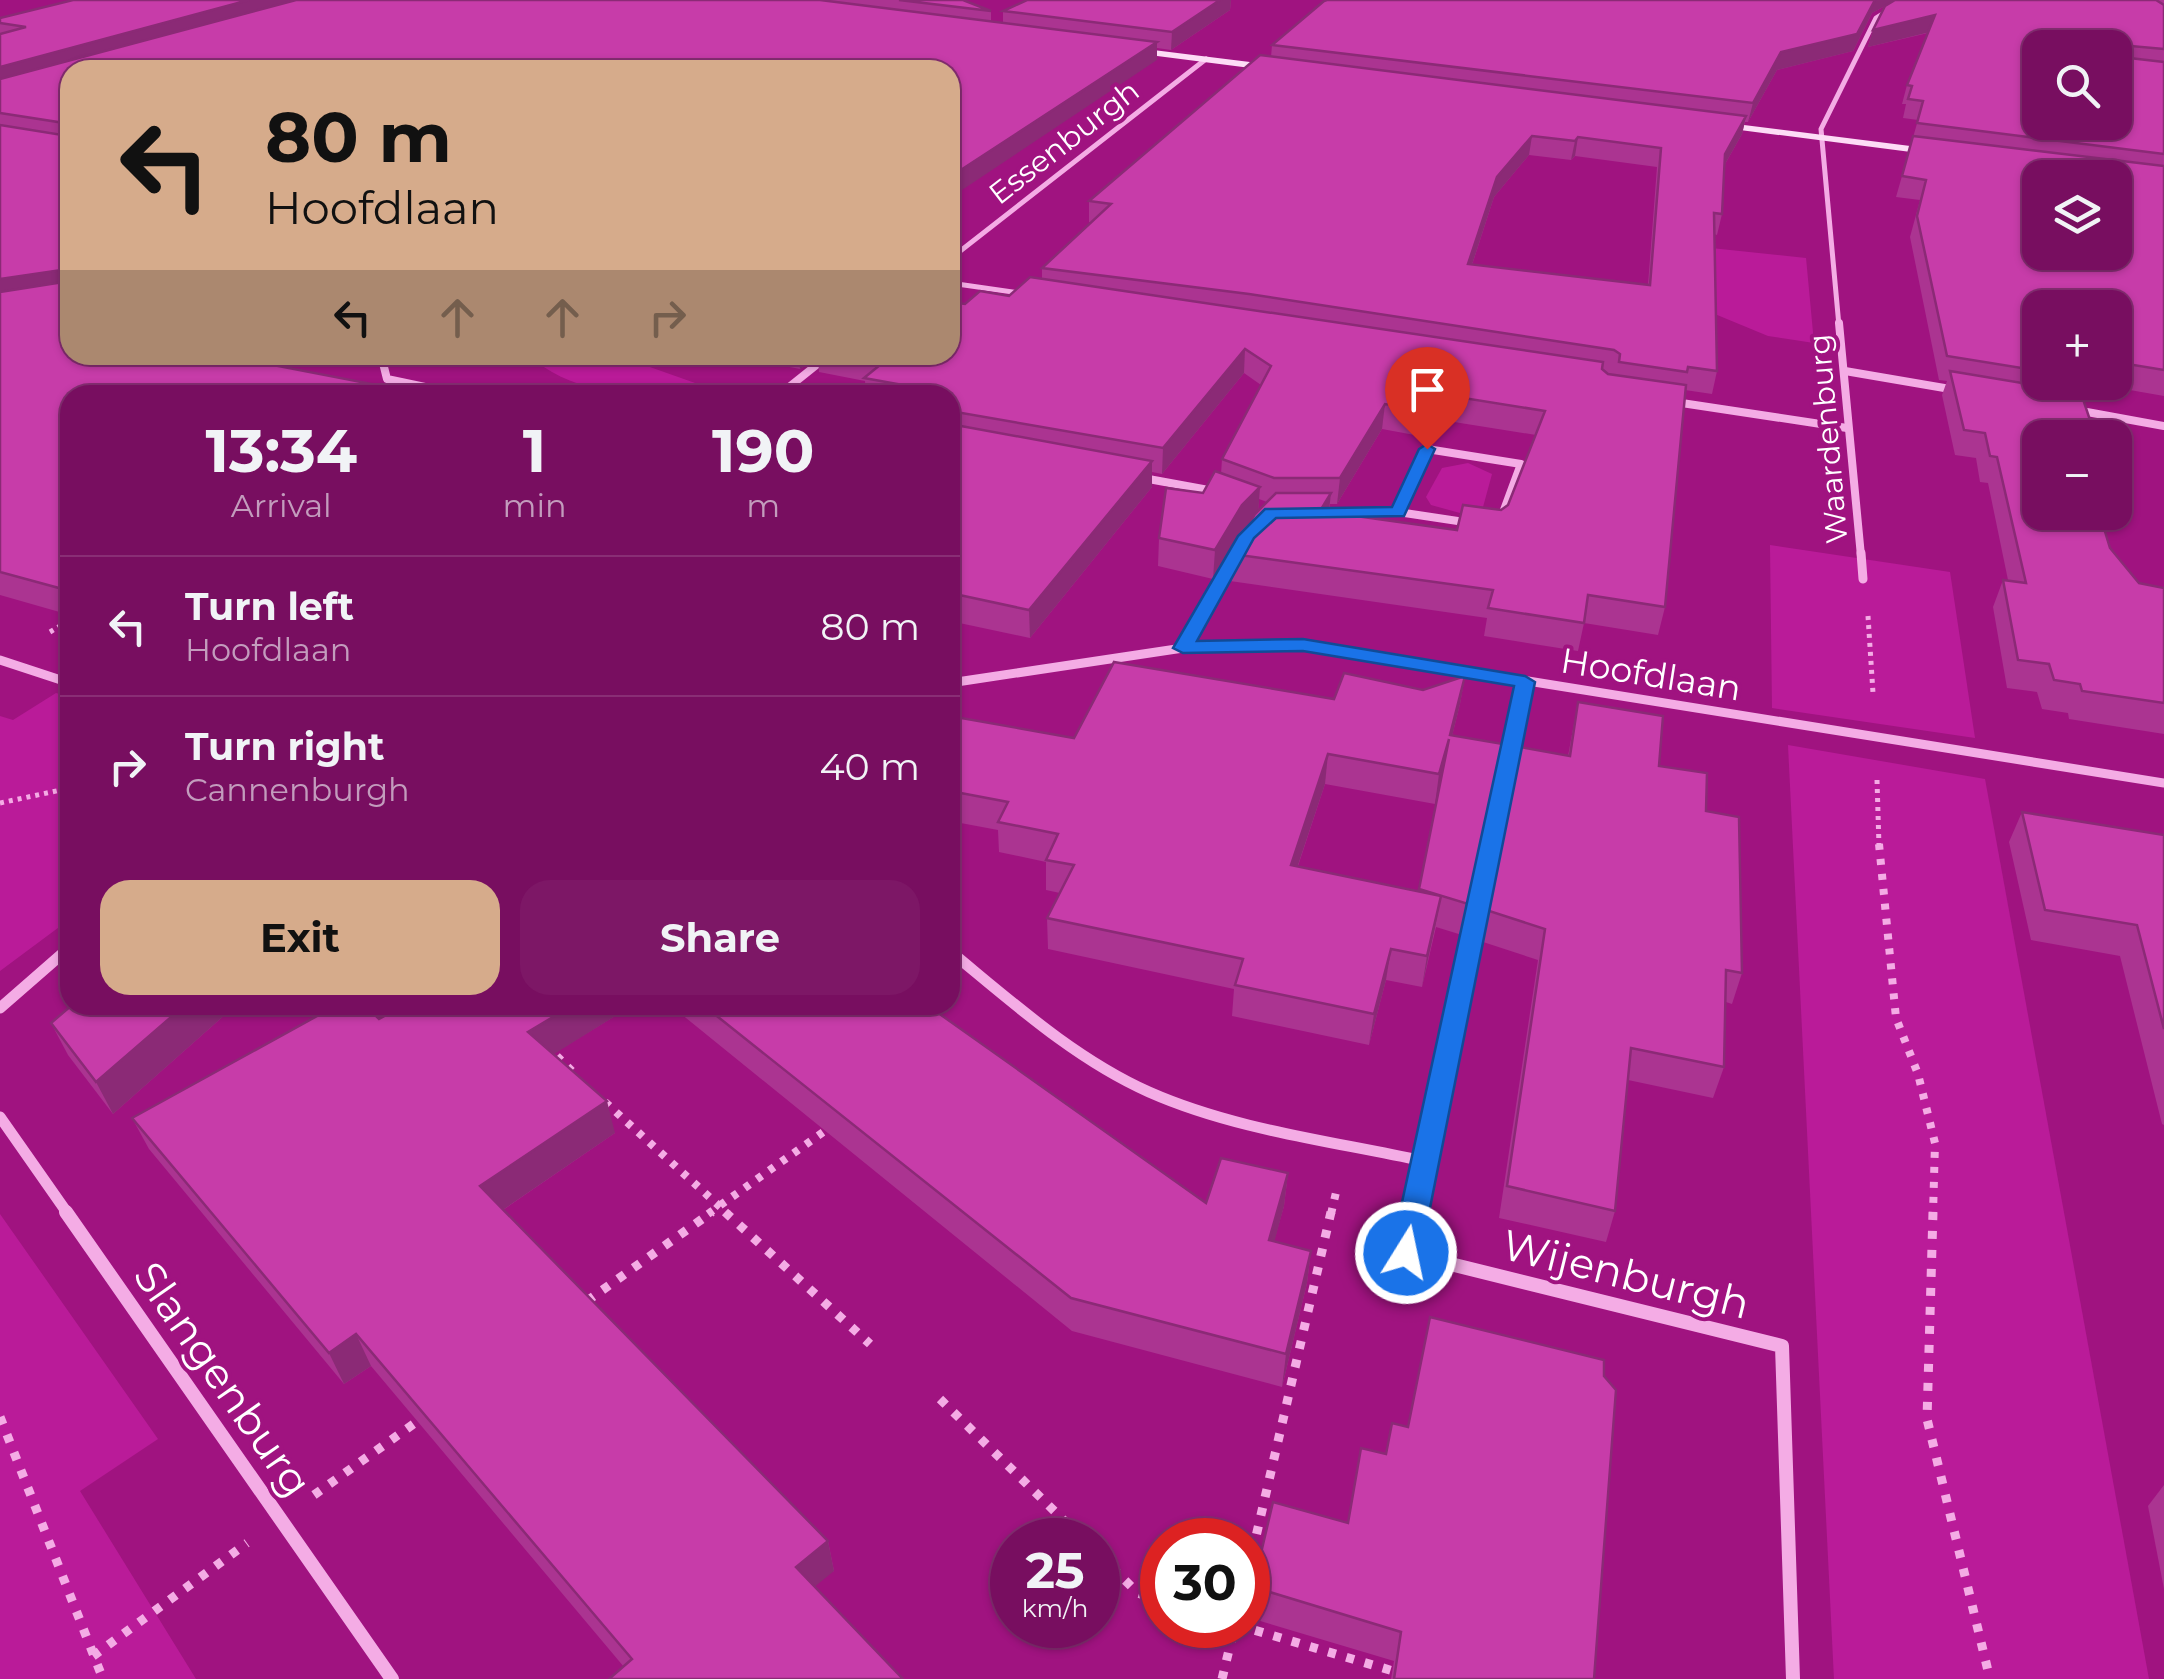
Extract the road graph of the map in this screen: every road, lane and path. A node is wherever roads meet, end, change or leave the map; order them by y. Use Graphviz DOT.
graph roads {
  1 [pos="1905,0"];
  2 [pos="1110,47"];
  3 [pos="1206,60"];
  4 [pos="1285,70"];
  5 [pos="1715,124"];
  6 [pos="1822,138"];
  7 [pos="1955,155"];
  8 [pos="960,252"];
  9 [pos="960,285"];
  10 [pos="1028,295"];
  11 [pos="384,365"];
  12 [pos="816,365"];
  13 [pos="1846,370"];
  14 [pos="418,385"];
  15 [pos="790,385"];
  16 [pos="1976,393"];
  17 [pos="1660,400"];
  18 [pos="2070,409"];
  19 [pos="2164,426"];
  20 [pos="1847,428"];
  21 [pos="1126,475"];
  22 [pos="1224,493"];
  23 [pos="1398,512"];
  24 [pos="1318,514"];
  25 [pos="1481,525"];
  26 [pos="1498,528"];
  27 [pos="1247,536"];
  28 [pos="1863,579"];
  29 [pos="1183,648"];
  30 [pos="0,660"];
  31 [pos="60,680"];
  32 [pos="960,681"];
  33 [pos="1525,682"];
  34 [pos="1873,737"];
  35 [pos="2164,783"];
  36 [pos="60,790"];
  37 [pos="0,802"];
  38 [pos="60,955"];
  39 [pos="960,959"];
  40 [pos="0,1008"];
  41 [pos="557,1056"];
  42 [pos="584,1082"];
  43 [pos="597,1094"];
  44 [pos="846,1115"];
  45 [pos="0,1118"];
  46 [pos="1347,1144"];
  47 [pos="1423,1162"];
  48 [pos="717,1209"];
  49 [pos="570,1313"];
  50 [pos="870,1344"];
  51 [pos="940,1399"];
  52 [pos="424,1416"];
  53 [pos="0,1417"];
  54 [pos="1062,1518"];
  55 [pos="1260,1518"];
  56 [pos="278,1520"];
  57 [pos="1120,1575"];
  58 [pos="1140,1594"];
  59 [pos="1270,1635"];
  60 [pos="1230,1648"];
  61 [pos="93,1656"];
  62 [pos="103,1679"];
  63 [pos="392,1679"];
  64 [pos="1222,1679"];
  65 [pos="1421,1679"];
  66 [pos="1793,1679"];
  67 [pos="1990,1679"];
  1 -- 6 [label="street"];
  2 -- 3 [label="main road"];
  3 -- 4 [label="main road"];
  3 -- 8 [label="street, Essenburgh"];
  5 -- 6 [label="main road"];
  6 -- 7 [label="main road"];
  6 -- 13 [label="street, Waardenburg"];
  9 -- 10 [label="street"];
  11 -- 14 [label="street"];
  12 -- 15 [label="street"];
  13 -- 16 [label="street"];
  13 -- 20 [label="street, Waardenburg"];
  17 -- 20 [label="street"];
  18 -- 19 [label="street"];
  20 -- 28 [label="street, Waardenburg"];
  21 -- 22 [label="street"];
  23 -- 24 [label="street"];
  23 -- 25 [label="street"];
  23 -- 26 [label="street"];
  27 -- 29 [label="street"];
  28 -- 34 [label="path, Waardenburg"];
  29 -- 32 [label="street, Hoofdlaan"];
  29 -- 33 [label="street, Hoofdlaan"];
  30 -- 31 [label="street"];
  33 -- 34 [label="street, Hoofdlaan"];
  33 -- 47 [label="street, Wijenburgh"];
  34 -- 35 [label="street, Hoofdlaan"];
  34 -- 67 [label="path, Waardenburg"];
  36 -- 37 [label="path"];
  38 -- 40 [label="street"];
  39 -- 46 [label="street"];
  41 -- 42 [label="path"];
  43 -- 48 [label="path"];
  44 -- 48 [label="path"];
  45 -- 56 [label="street, Slangenburg"];
  46 -- 47 [label="street"];
  46 -- 55 [label="path"];
  47 -- 66 [label="street, Wijenburgh"];
  48 -- 49 [label="path"];
  48 -- 50 [label="path"];
  51 -- 54 [label="path"];
  52 -- 56 [label="path"];
  53 -- 61 [label="path"];
  56 -- 61 [label="path"];
  56 -- 63 [label="street, Slangenburg"];
  57 -- 58 [label="path"];
  59 -- 65 [label="path"];
  60 -- 64 [label="path"];
  61 -- 62 [label="path"];
}
